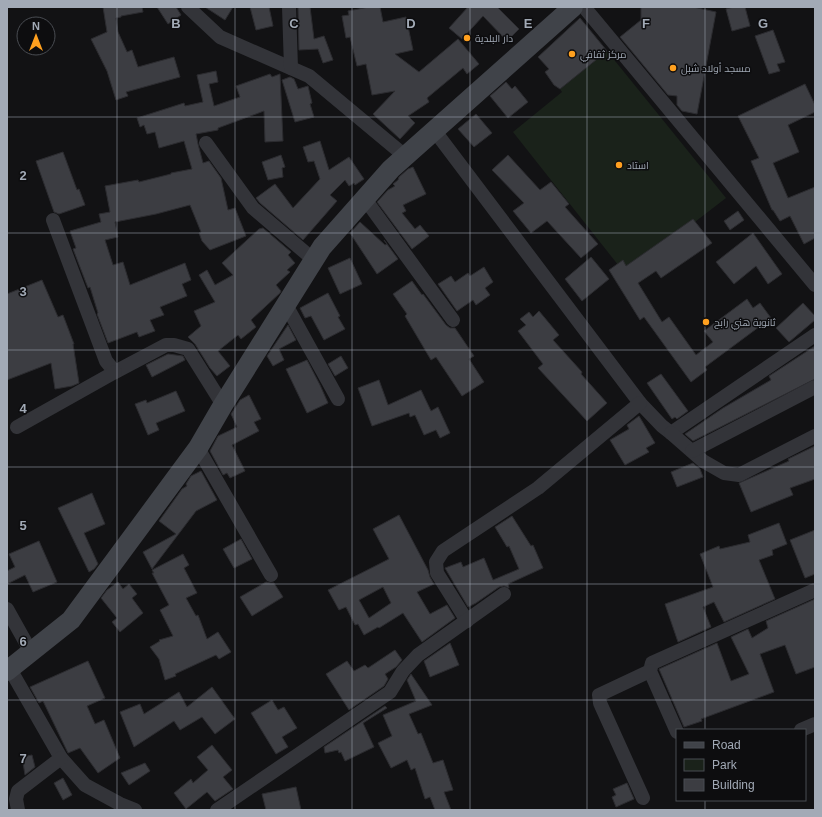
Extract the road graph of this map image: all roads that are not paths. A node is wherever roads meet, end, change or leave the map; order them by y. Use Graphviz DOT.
graph roads {
  1 [pos="188,7"];
  2 [pos="289,7"];
  3 [pos="573,7"];
  4 [pos="584,7"];
  5 [pos="291,68"];
  6 [pos="434,130"];
  7 [pos="206,143"];
  8 [pos="405,156"];
  9 [pos="365,199"];
  10 [pos="53,220"];
  11 [pos="314,260"];
  12 [pos="815,285"];
  13 [pos="286,305"];
  14 [pos="453,320"];
  15 [pos="815,335"];
  16 [pos="115,372"];
  17 [pos="815,387"];
  18 [pos="338,399"];
  19 [pos="640,403"];
  20 [pos="223,405"];
  21 [pos="17,427"];
  22 [pos="672,433"];
  23 [pos="815,436"];
  24 [pos="198,448"];
  25 [pos="692,451"];
  26 [pos="271,575"];
  27 [pos="815,590"];
  28 [pos="504,594"];
  29 [pos="7,609"];
  30 [pos="467,620"];
  31 [pos="31,652"];
  32 [pos="9,670"];
  33 [pos="650,671"];
  34 [pos="815,724"];
  35 [pos="803,729"];
  36 [pos="676,730"];
  37 [pos="61,758"];
  38 [pos="643,798"];
  39 [pos="18,810"];
  40 [pos="135,810"];
  41 [pos="217,810"];
  1 -- 5 [label="street"];
  2 -- 5 [label="street"];
  3 -- 6 [label="street"];
  4 -- 12 [label="street"];
  5 -- 8 [label="street"];
  6 -- 8 [label="street"];
  6 -- 19 [label="street"];
  7 -- 11 [label="street"];
  8 -- 9 [label="street"];
  9 -- 11 [label="street"];
  9 -- 14 [label="street"];
  10 -- 16 [label="street"];
  11 -- 13 [label="street"];
  13 -- 18 [label="street"];
  13 -- 20 [label="street"];
  15 -- 22 [label="street"];
  16 -- 20 [label="street"];
  16 -- 21 [label="street"];
  17 -- 25 [label="street"];
  19 -- 22 [label="street"];
  19 -- 30 [label="street"];
  20 -- 24 [label="street"];
  22 -- 25 [label="street"];
  23 -- 25 [label="street"];
  24 -- 26 [label="street"];
  24 -- 31 [label="street"];
  27 -- 33 [label="street"];
  28 -- 30 [label="street"];
  29 -- 31 [label="street"];
  30 -- 41 [label="street"];
  31 -- 32 [label="street"];
  32 -- 37 [label="street"];
  33 -- 36 [label="street"];
  33 -- 38 [label="street"];
  34 -- 35 [label="street"];
  37 -- 39 [label="street"];
  37 -- 40 [label="street"];
}
